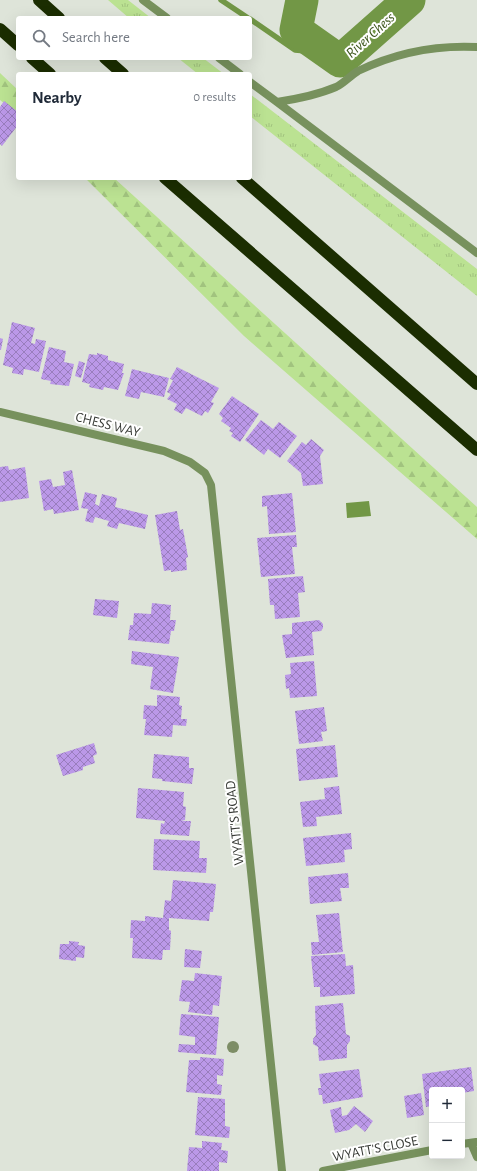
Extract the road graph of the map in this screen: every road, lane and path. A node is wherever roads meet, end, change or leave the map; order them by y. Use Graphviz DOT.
graph roads {
  1 [pos="39,0"];
  2 [pos="143,0"];
  3 [pos="57,16"];
  4 [pos="164,16"];
  5 [pos="0,29"];
  6 [pos="16,43"];
  7 [pos="477,47"];
  8 [pos="34,60"];
  9 [pos="107,60"];
  10 [pos="222,60"];
  11 [pos="48,72"];
  12 [pos="121,72"];
  13 [pos="237,72"];
  14 [pos="252,83"];
  15 [pos="277,102"];
  16 [pos="167,180"];
  17 [pos="244,180"];
  18 [pos="477,253"];
  19 [pos="476,383"];
  20 [pos="0,412"];
  21 [pos="477,450"];
  22 [pos="205,473"];
  23 [pos="474,1142"];
  24 [pos="429,1151"];
  25 [pos="477,1157"];
  26 [pos="282,1171"];
  27 [pos="323,1171"];
  1 -- 3 [label="highway"];
  2 -- 4 [label="street"];
  5 -- 6 [label="highway"];
  7 -- 15 [label="street"];
  8 -- 11 [label="highway"];
  9 -- 12 [label="highway"];
  10 -- 13 [label="street"];
  14 -- 15 [label="street"];
  15 -- 18 [label="street"];
  16 -- 21 [label="highway"];
  17 -- 19 [label="highway"];
  20 -- 22 [label="street, CHESS WAY"];
  22 -- 26 [label="street, WYATT'S ROAD"];
  23 -- 25 [label="street"];
  24 -- 27 [label="street, WYATT'S CLOSE"];
}
